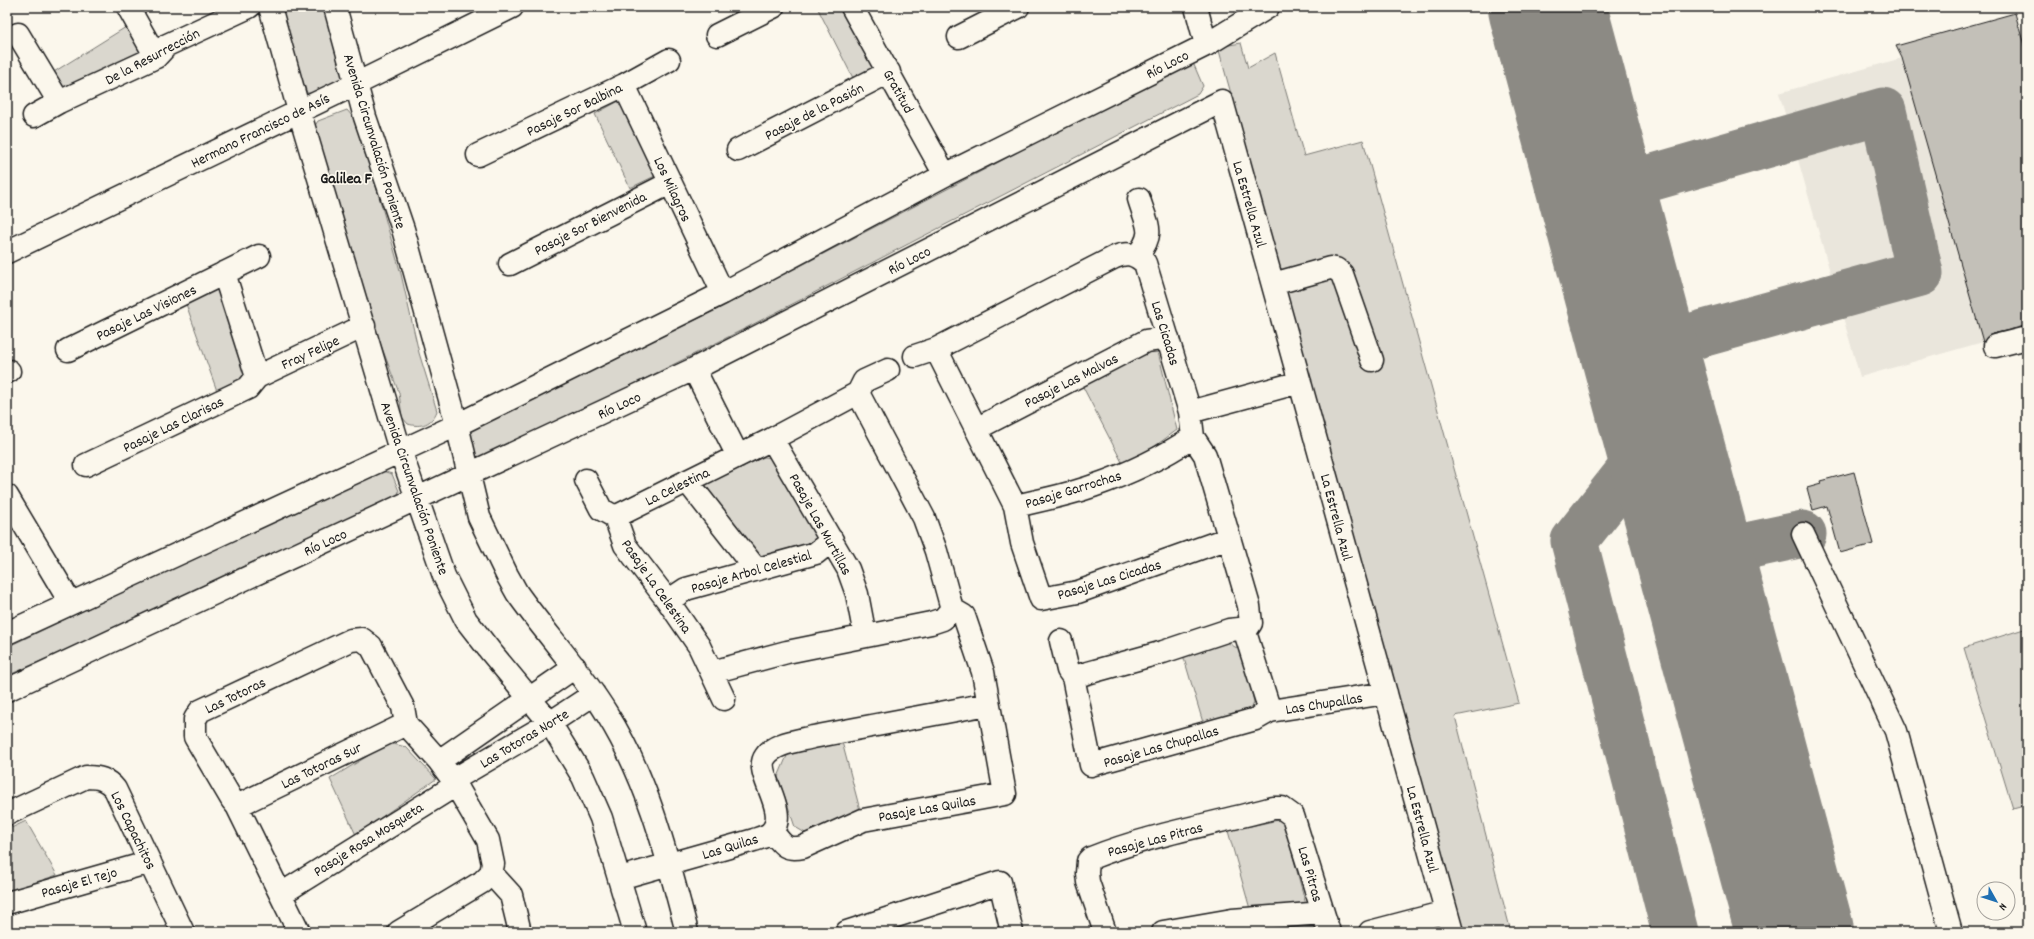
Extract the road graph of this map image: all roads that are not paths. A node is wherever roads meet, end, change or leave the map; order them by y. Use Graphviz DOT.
graph roads {
  1 [pos="128,7"];
  2 [pos="249,7"];
  3 [pos="270,7"];
  4 [pos="335,7"];
  5 [pos="512,7"];
  6 [pos="773,7"];
  7 [pos="852,7"];
  8 [pos="1018,7"];
  9 [pos="1196,7"];
  10 [pos="1268,7"];
  11 [pos="18,34"];
  12 [pos="717,35"];
  13 [pos="959,37"];
  14 [pos="1206,45"];
  15 [pos="156,57"];
  16 [pos="669,60"];
  17 [pos="889,72"];
  18 [pos="356,84"];
  19 [pos="624,85"];
  20 [pos="59,102"];
  21 [pos="1222,102"];
  22 [pos="299,111"];
  23 [pos="34,116"];
  24 [pos="738,150"];
  25 [pos="478,155"];
  26 [pos="945,175"];
  27 [pos="670,183"];
  28 [pos="1139,199"];
  29 [pos="10,245"];
  30 [pos="259,256"];
  31 [pos="1137,256"];
  32 [pos="510,264"];
  33 [pos="224,273"];
  34 [pos="1273,284"];
  35 [pos="723,294"];
  36 [pos="364,326"];
  37 [pos="1168,338"];
  38 [pos="2027,338"];
  39 [pos="1995,346"];
  40 [pos="936,349"];
  41 [pos="68,350"];
  42 [pos="916,356"];
  43 [pos="1372,360"];
  44 [pos="694,369"];
  45 [pos="888,370"];
  46 [pos="257,377"];
  47 [pos="1300,382"];
  48 [pos="858,393"];
  49 [pos="1190,412"];
  50 [pos="457,425"];
  51 [pos="976,430"];
  52 [pos="1193,437"];
  53 [pos="772,439"];
  54 [pos="400,450"];
  55 [pos="738,456"];
  56 [pos="86,465"];
  57 [pos="470,474"];
  58 [pos="586,480"];
  59 [pos="687,481"];
  60 [pos="417,499"];
  61 [pos="9,502"];
  62 [pos="1016,506"];
  63 [pos="615,516"];
  64 [pos="1803,534"];
  65 [pos="1229,538"];
  66 [pos="832,540"];
  67 [pos="756,569"];
  68 [pos="668,601"];
  69 [pos="70,602"];
  70 [pos="952,609"];
  71 [pos="1244,632"];
  72 [pos="7,633"];
  73 [pos="865,636"];
  74 [pos="1061,641"];
  75 [pos="575,667"];
  76 [pos="712,672"];
  77 [pos="1073,677"];
  78 [pos="7,690"];
  79 [pos="1386,693"];
  80 [pos="594,694"];
  81 [pos="530,699"];
  82 [pos="724,699"];
  83 [pos="988,704"];
  84 [pos="1270,711"];
  85 [pos="550,723"];
  86 [pos="406,724"];
  87 [pos="439,761"];
  88 [pos="454,782"];
  89 [pos="237,806"];
  90 [pos="9,810"];
  91 [pos="1293,816"];
  92 [pos="772,831"];
  93 [pos="150,862"];
  94 [pos="669,864"];
  95 [pos="491,873"];
  96 [pos="620,878"];
  97 [pos="281,894"];
  98 [pos="7,903"];
  99 [pos="1326,922"];
  100 [pos="1449,922"];
  101 [pos="183,932"];
  102 [pos="299,932"];
  103 [pos="399,932"];
  104 [pos="520,932"];
  105 [pos="635,932"];
  106 [pos="687,932"];
  107 [pos="847,932"];
  108 [pos="1012,932"];
  109 [pos="1105,932"];
  110 [pos="1163,932"];
  111 [pos="1370,932"];
  112 [pos="1950,932"];
  1 -- 15 [label="street"];
  2 -- 15 [label="street, De la Resurrección"];
  3 -- 22 [label="street, Avenida Circunvalación Poniente"];
  4 -- 18 [label="street, Avenida Circunvalación Poniente"];
  5 -- 18 [label="street, Hermano Francisco de Asís"];
  6 -- 12 [label="street"];
  7 -- 17 [label="street, Gratitud"];
  8 -- 13 [label="street"];
  9 -- 14 [label="street"];
  10 -- 14 [label="street, Río Loco"];
  11 -- 20 [label="street"];
  14 -- 26 [label="street, Río Loco"];
  15 -- 20 [label="street, De la Resurrección"];
  16 -- 19 [label="street, Pasaje Sor Balbina"];
  17 -- 24 [label="street, Pasaje de la Pasión"];
  17 -- 26 [label="street, Gratitud"];
  18 -- 22 [label="street, Hermano Francisco de Asís"];
  18 -- 50 [label="street, Avenida Circunvalación Poniente"];
  19 -- 25 [label="street, Pasaje Sor Balbina"];
  19 -- 27 [label="street, Los Milagros"];
  20 -- 23 [label="street, De la Resurrección"];
  21 -- 34 [label="street, La Estrella Azul"];
  21 -- 44 [label="street, Río Loco"];
  22 -- 29 [label="street, Hermano Francisco de Asís"];
  22 -- 36 [label="street, Avenida Circunvalación Poniente"];
  26 -- 35 [label="street, Río Loco"];
  27 -- 32 [label="street, Pasaje Sor Bienvenida"];
  27 -- 35 [label="street, Los Milagros"];
  28 -- 31 [label="street"];
  30 -- 33 [label="street, Pasaje Las Visiones"];
  31 -- 37 [label="street, Las Cicadas"];
  31 -- 40 [label="street"];
  33 -- 41 [label="street, Pasaje Las Visiones"];
  33 -- 46 [label="street"];
  34 -- 43 [label="street"];
  34 -- 47 [label="street, La Estrella Azul"];
  35 -- 50 [label="street, Río Loco"];
  36 -- 46 [label="street, Fray Felipe"];
  36 -- 54 [label="street, Avenida Circunvalación Poniente"];
  37 -- 49 [label="street, Las Cicadas"];
  37 -- 51 [label="street, Pasaje Las Malvas"];
  38 -- 39 [label="street"];
  40 -- 42 [label="street"];
  40 -- 51 [label="street, Pasaje Las Cicadas"];
  44 -- 55 [label="street"];
  44 -- 57 [label="street, Río Loco"];
  45 -- 48 [label="street"];
  46 -- 56 [label="street, Pasaje Las Clarisas"];
  47 -- 49 [label="street"];
  47 -- 79 [label="street, La Estrella Azul"];
  48 -- 53 [label="street"];
  48 -- 70 [label="street"];
  49 -- 52 [label="street, Las Cicadas"];
  50 -- 54 [label="street, Río Loco"];
  50 -- 57 [label="street, Avenida Circunvalación Poniente"];
  51 -- 62 [label="street, Pasaje Las Cicadas"];
  52 -- 62 [label="street, Pasaje Garrochas"];
  52 -- 65 [label="street"];
  53 -- 55 [label="street, La Celestina"];
  53 -- 66 [label="street, Pasaje Las Murtillas"];
  54 -- 60 [label="street, Avenida Circunvalación Poniente"];
  54 -- 69 [label="street, Río Loco"];
  55 -- 59 [label="street, La Celestina"];
  57 -- 60 [label="street, Río Loco"];
  57 -- 75 [label="street, Avenida Circunvalación Poniente"];
  58 -- 63 [label="street"];
  59 -- 63 [label="street, La Celestina"];
  59 -- 67 [label="street"];
  60 -- 78 [label="street, Río Loco"];
  60 -- 81 [label="street, Avenida Circunvalación Poniente"];
  61 -- 69 [label="street"];
  62 -- 65 [label="street, Pasaje Las Cicadas"];
  63 -- 68 [label="street, Pasaje La Celestina"];
  64 -- 112 [label="street"];
  65 -- 71 [label="street"];
  66 -- 67 [label="street, Pasaje Arbol Celestial"];
  66 -- 73 [label="street, Pasaje Las Murtillas"];
  67 -- 68 [label="street, Pasaje Arbol Celestial"];
  68 -- 76 [label="street, Pasaje La Celestina"];
  69 -- 72 [label="street, Río Loco"];
  70 -- 73 [label="street"];
  70 -- 83 [label="street, Pasaje Las Quilas"];
  71 -- 77 [label="street"];
  71 -- 84 [label="street, Las Chupallas"];
  73 -- 76 [label="street"];
  74 -- 77 [label="street, Pasaje Las Chupallas"];
  75 -- 80 [label="street, Avenida Circunvalación Poniente"];
  75 -- 81 [label="street"];
  76 -- 82 [label="street, Pasaje La Celestina"];
  77 -- 84 [label="street, Pasaje Las Chupallas"];
  79 -- 84 [label="street, Las Chupallas"];
  79 -- 100 [label="street, La Estrella Azul"];
  80 -- 85 [label="street, Las Totoras Norte"];
  80 -- 94 [label="street, Avenida Circunvalación Poniente"];
  81 -- 85 [label="street, Avenida Circunvalación Poniente"];
  81 -- 87 [label="street"];
  83 -- 92 [label="street, Las Quilas"];
  83 -- 92 [label="street, Pasaje Las Quilas"];
  85 -- 88 [label="street, Las Totoras Norte"];
  85 -- 96 [label="street, Avenida Circunvalación Poniente"];
  86 -- 87 [label="street, Las Totoras"];
  86 -- 89 [label="street, Las Totoras Sur"];
  86 -- 89 [label="street, Las Totoras"];
  87 -- 88 [label="street, Las Totoras"];
  88 -- 95 [label="street, Las Totoras"];
  88 -- 97 [label="street, Pasaje Rosa Mosqueta"];
  89 -- 97 [label="street, Las Totoras"];
  90 -- 93 [label="street, Los Capachitos"];
  91 -- 99 [label="street, Las Pitras"];
  91 -- 109 [label="street, Pasaje Las Pitras"];
  92 -- 94 [label="street, Las Quilas"];
  93 -- 98 [label="street, Pasaje El Tejo"];
  93 -- 101 [label="street, Los Capachitos"];
  94 -- 96 [label="street, Las Quilas"];
  94 -- 106 [label="street, Avenida Circunvalación Poniente"];
  95 -- 103 [label="street"];
  95 -- 104 [label="street"];
  96 -- 105 [label="street, Avenida Circunvalación Poniente"];
  97 -- 102 [label="street, Las Totoras"];
  99 -- 110 [label="street"];
  100 -- 111 [label="street"];
  107 -- 108 [label="street"];
}
